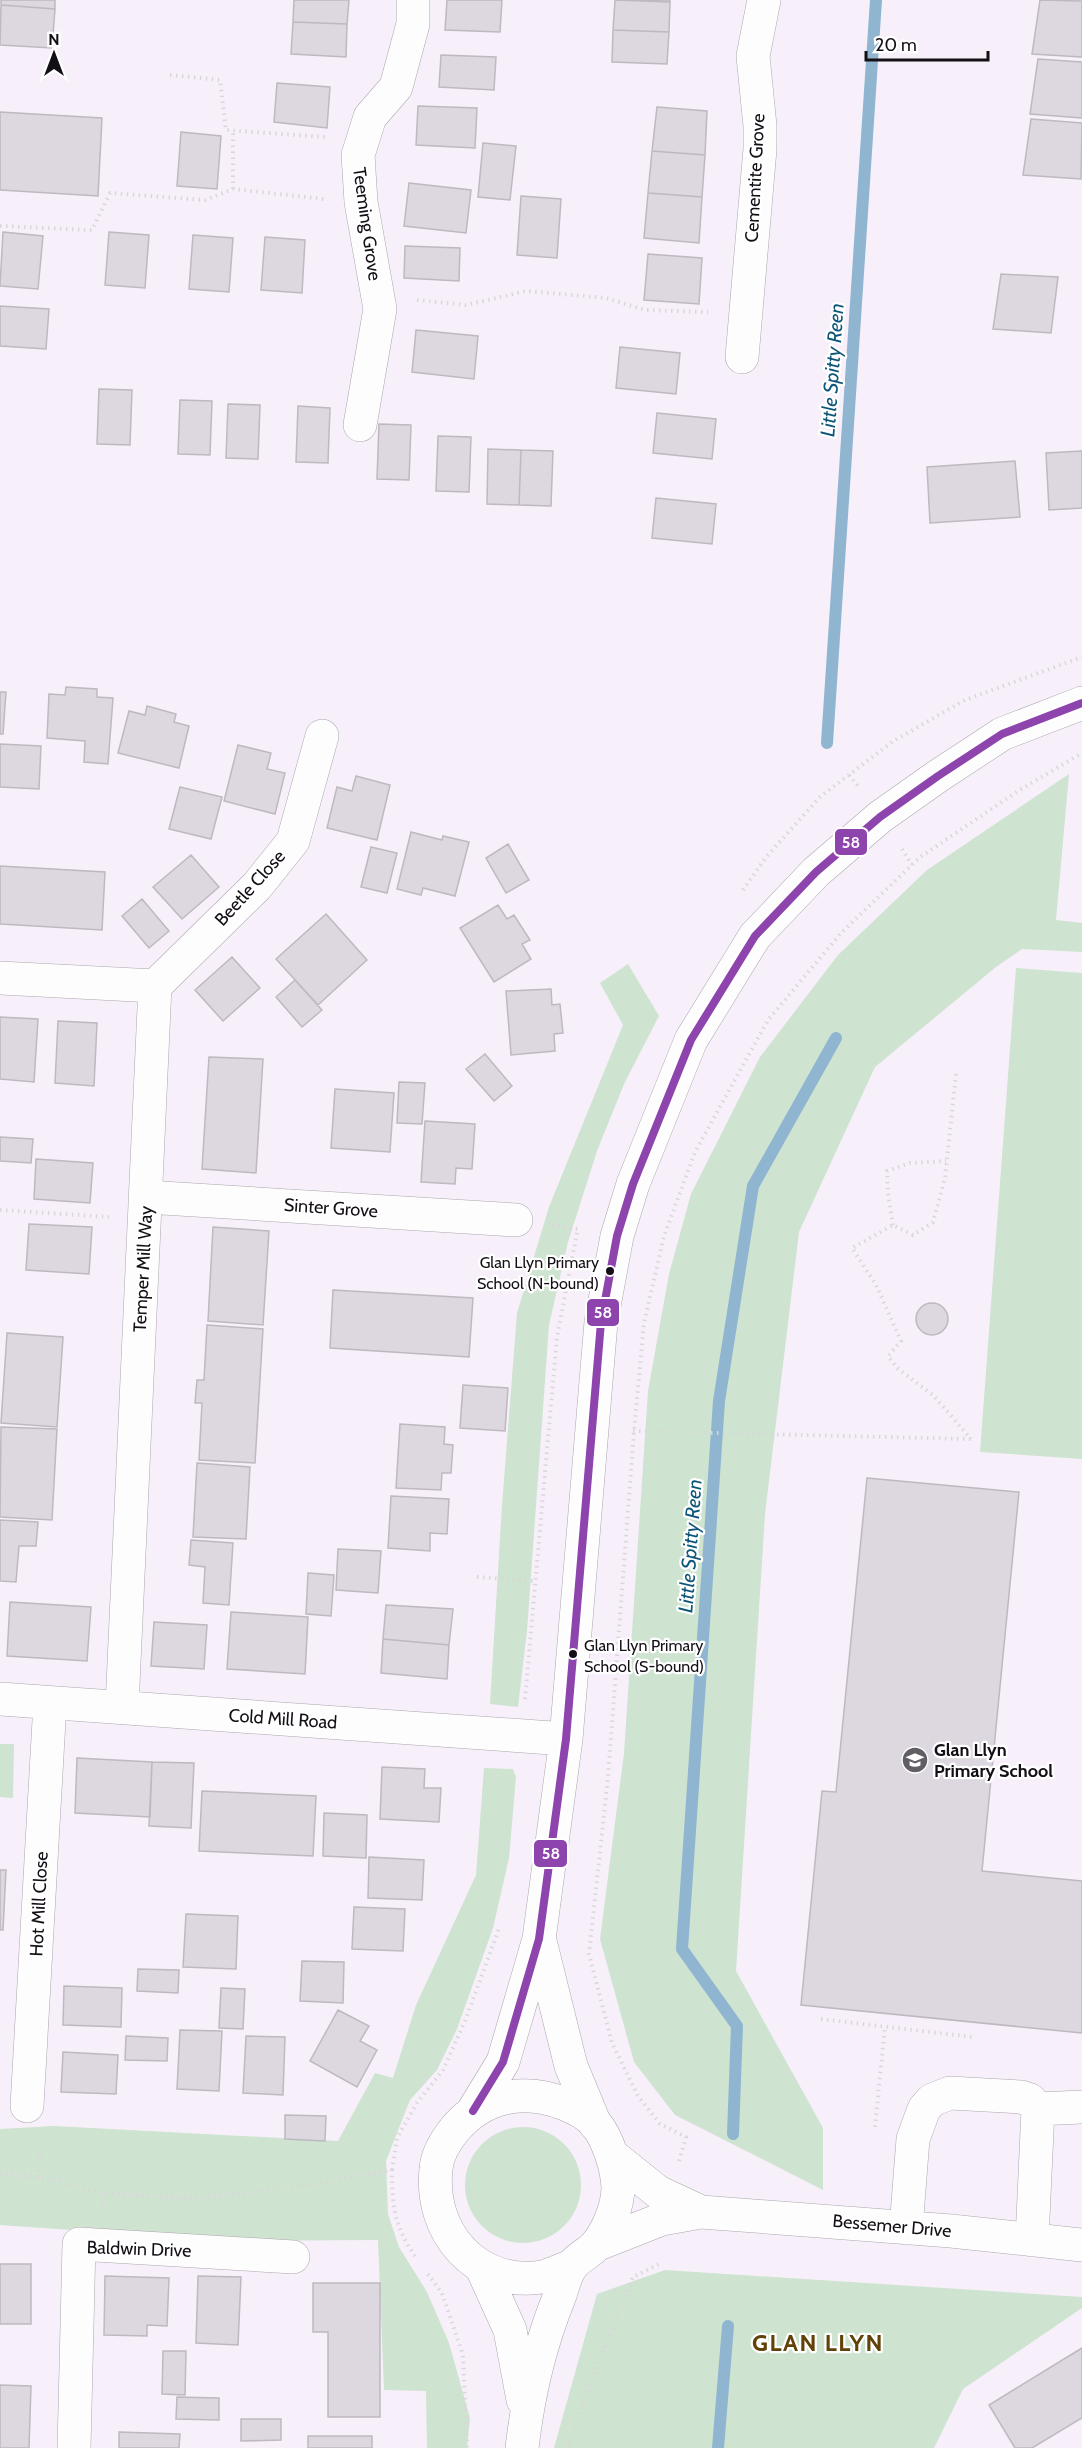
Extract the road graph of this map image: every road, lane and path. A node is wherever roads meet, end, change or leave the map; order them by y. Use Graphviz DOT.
graph roads {
  1 [pos="412,0"];
  2 [pos="764,0"];
  3 [pos="170,75"];
  4 [pos="233,131"];
  5 [pos="363,140"];
  6 [pos="232,189"];
  7 [pos="361,202"];
  8 [pos="0,226"];
  9 [pos="377,296"];
  10 [pos="746,314"];
  11 [pos="742,357"];
  12 [pos="360,425"];
  13 [pos="1082,703"];
  14 [pos="321,736"];
  15 [pos="1082,753"];
  16 [pos="0,978"];
  17 [pos="154,986"];
  18 [pos="956,1074"];
  19 [pos="946,1161"];
  20 [pos="146,1208"];
  21 [pos="0,1210"];
  22 [pos="516,1220"];
  23 [pos="893,1225"];
  24 [pos="657,1432"];
  25 [pos="477,1577"];
  26 [pos="535,1581"];
  27 [pos="0,1699"];
  28 [pos="50,1703"];
  29 [pos="122,1707"];
  30 [pos="566,1739"];
  31 [pos="539,1939"];
  32 [pos="821,2019"];
  33 [pos="885,2026"];
  34 [pos="972,2037"];
  35 [pos="27,2106"];
  36 [pos="1082,2107"];
  37 [pos="1038,2109"];
  38 [pos="473,2111"];
  39 [pos="595,2124"];
  40 [pos="875,2130"];
  41 [pos="613,2156"];
  42 [pos="668,2208"];
  43 [pos="906,2228"];
  44 [pos="1032,2240"];
  45 [pos="596,2245"];
  46 [pos="1082,2245"];
  47 [pos="293,2257"];
  48 [pos="481,2266"];
  49 [pos="572,2266"];
  50 [pos="526,2414"];
  51 [pos="74,2448"];
  52 [pos="522,2448"];
  53 [pos="568,2448"];
  1 -- 5 [label="street, Teeming Grove"];
  2 -- 10 [label="street, Cementite Grove"];
  3 -- 4 [label="path"];
  4 -- 5 [label="path"];
  4 -- 6 [label="path"];
  5 -- 7 [label="street, Teeming Grove"];
  6 -- 7 [label="path"];
  6 -- 8 [label="path"];
  7 -- 9 [label="street, Teeming Grove"];
  9 -- 10 [label="path"];
  9 -- 12 [label="street, Teeming Grove"];
  10 -- 11 [label="street, Cementite Grove"];
  13 -- 30 [label="street"];
  14 -- 17 [label="street, Beetle Close"];
  15 -- 42 [label="path"];
  16 -- 17 [label="street"];
  17 -- 20 [label="street, Temper Mill Way"];
  18 -- 19 [label="path"];
  19 -- 23 [label="path"];
  19 -- 23 [label="path"];
  20 -- 21 [label="path"];
  20 -- 22 [label="street, Sinter Grove"];
  20 -- 29 [label="street, Temper Mill Way"];
  23 -- 24 [label="path"];
  25 -- 26 [label="path"];
  27 -- 28 [label="street, Cold Mill Road"];
  28 -- 29 [label="street, Cold Mill Road"];
  28 -- 35 [label="street, Hot Mill Close"];
  29 -- 30 [label="street, Cold Mill Road"];
  30 -- 31 [label="street"];
  31 -- 38 [label="street"];
  31 -- 39 [label="street"];
  32 -- 33 [label="path"];
  33 -- 34 [label="path"];
  33 -- 40 [label="path"];
  36 -- 37 [label="street"];
  37 -- 43 [label="street"];
  37 -- 44 [label="street"];
  38 -- 39 [label="street"];
  38 -- 48 [label="street"];
  39 -- 41 [label="street"];
  41 -- 42 [label="street, Bessemer Drive"];
  41 -- 45 [label="street"];
  42 -- 43 [label="street, Bessemer Drive"];
  42 -- 45 [label="street"];
  42 -- 53 [label="path"];
  43 -- 44 [label="street, Bessemer Drive"];
  44 -- 46 [label="street, Bessemer Drive"];
  45 -- 49 [label="street"];
  47 -- 51 [label="street, Baldwin Drive"];
  48 -- 49 [label="street"];
  48 -- 50 [label="street"];
  49 -- 50 [label="street"];
  50 -- 52 [label="street"];
}
